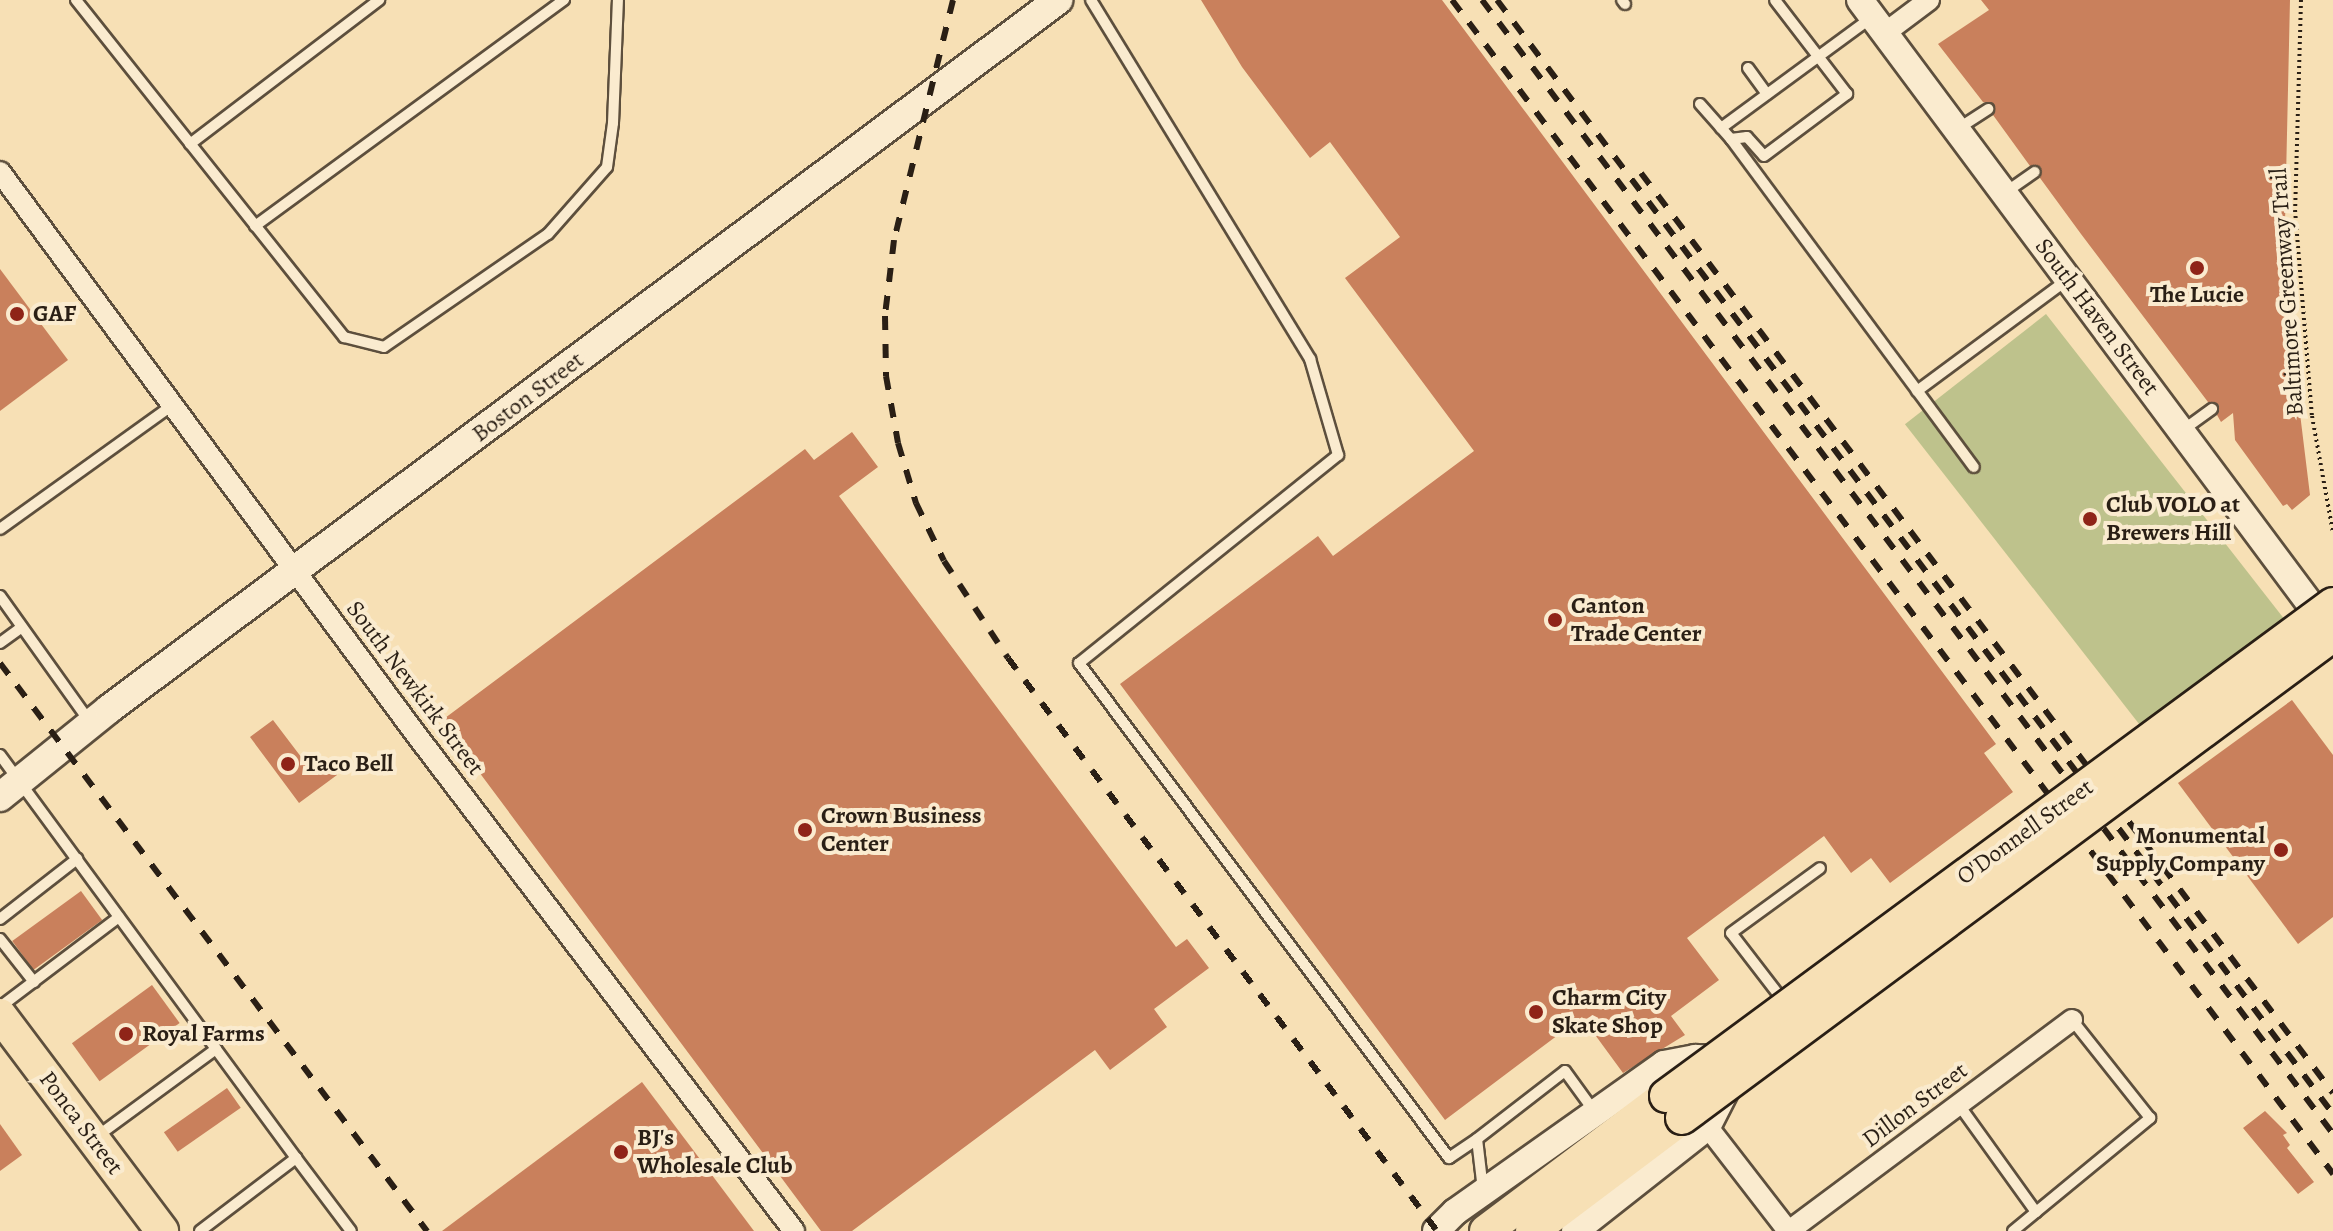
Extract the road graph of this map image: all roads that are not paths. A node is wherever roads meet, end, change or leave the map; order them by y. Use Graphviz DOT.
graph roads {
  1 [pos="76,0"];
  2 [pos="379,0"];
  3 [pos="564,0"];
  4 [pos="618,0"];
  5 [pos="1058,0"];
  6 [pos="1091,0"];
  7 [pos="1775,0"];
  8 [pos="1929,0"];
  9 [pos="1873,17"];
  10 [pos="1818,56"];
  11 [pos="1748,68"];
  12 [pos="1767,94"];
  13 [pos="1700,104"];
  14 [pos="1988,109"];
  15 [pos="1721,128"];
  16 [pos="1957,130"];
  17 [pos="1731,139"];
  18 [pos="190,144"];
  19 [pos="0,172"];
  20 [pos="2035,172"];
  21 [pos="2004,193"];
  22 [pos="255,226"];
  23 [pos="2068,279"];
  24 [pos="1917,391"];
  25 [pos="174,403"];
  26 [pos="2212,409"];
  27 [pos="2181,431"];
  28 [pos="1974,467"];
  29 [pos="0,529"];
  30 [pos="296,571"];
  31 [pos="0,596"];
  32 [pos="22,627"];
  33 [pos="2333,627"];
  34 [pos="0,643"];
  35 [pos="91,724"];
  36 [pos="0,755"];
  37 [pos="10,789"];
  38 [pos="77,859"];
  39 [pos="1820,868"];
  40 [pos="119,917"];
  41 [pos="0,919"];
  42 [pos="0,939"];
  43 [pos="34,982"];
  44 [pos="0,1007"];
  45 [pos="0,1015"];
  46 [pos="1797,1019"];
  47 [pos="2072,1020"];
  48 [pos="216,1049"];
  49 [pos="1753,1050"];
  50 [pos="1664,1064"];
  51 [pos="1959,1105"];
  52 [pos="1595,1112"];
  53 [pos="1685,1114"];
  54 [pos="1477,1139"];
  55 [pos="94,1140"];
  56 [pos="296,1158"];
  57 [pos="1484,1192"];
  58 [pos="2036,1212"];
  59 [pos="162,1231"];
  60 [pos="200,1231"];
  61 [pos="351,1231"];
  62 [pos="794,1231"];
  63 [pos="1436,1231"];
  64 [pos="1486,1231"];
  65 [pos="1532,1231"];
  66 [pos="1575,1231"];
  67 [pos="1788,1231"];
  68 [pos="2013,1231"];
  1 -- 18 [label="lane"];
  2 -- 18 [label="lane"];
  3 -- 22 [label="lane"];
  4 -- 22 [label="lane"];
  5 -- 30 [label="main road, Boston Street"];
  6 -- 54 [label="lane"];
  7 -- 10 [label="lane"];
  8 -- 9 [label="street"];
  9 -- 10 [label="lane"];
  9 -- 16 [label="street, South Haven Street"];
  10 -- 12 [label="lane"];
  10 -- 17 [label="lane"];
  11 -- 12 [label="lane"];
  12 -- 15 [label="lane"];
  13 -- 15 [label="lane"];
  14 -- 16 [label="lane"];
  15 -- 17 [label="lane"];
  16 -- 21 [label="street, South Haven Street"];
  17 -- 24 [label="lane"];
  18 -- 22 [label="lane"];
  19 -- 25 [label="street, South Newkirk Street"];
  20 -- 21 [label="lane"];
  21 -- 23 [label="street, South Haven Street"];
  23 -- 24 [label="lane"];
  23 -- 27 [label="street, South Haven Street"];
  24 -- 28 [label="lane"];
  25 -- 29 [label="lane"];
  25 -- 30 [label="street, South Newkirk Street"];
  26 -- 27 [label="lane"];
  27 -- 33 [label="street, South Haven Street"];
  30 -- 35 [label="main road, Boston Street"];
  30 -- 62 [label="street, South Newkirk Street"];
  31 -- 32 [label="lane"];
  32 -- 34 [label="lane"];
  32 -- 35 [label="lane"];
  33 -- 46 [label="street, O'Donnell Street"];
  33 -- 53 [label="main road, O'Donnell Street, bridge"];
  35 -- 37 [label="main road, Boston Street"];
  36 -- 37 [label="lane"];
  37 -- 38 [label="lane"];
  38 -- 40 [label="lane"];
  38 -- 41 [label="lane"];
  39 -- 46 [label="lane"];
  40 -- 43 [label="lane"];
  40 -- 48 [label="lane"];
  42 -- 43 [label="lane"];
  43 -- 44 [label="lane"];
  45 -- 55 [label="main road, Ponca Street"];
  46 -- 49 [label="street, O'Donnell Street"];
  47 -- 51 [label="street, Dillon Street"];
  47 -- 58 [label="lane"];
  48 -- 55 [label="lane"];
  48 -- 56 [label="lane"];
  49 -- 50 [label="street, O'Donnell Street"];
  49 -- 53 [label="street, O'Donnell Street"];
  50 -- 52 [label="street, O'Donnell Street"];
  50 -- 53 [label="street"];
  51 -- 58 [label="lane"];
  51 -- 67 [label="street, Dillon Street"];
  52 -- 54 [label="lane"];
  52 -- 57 [label="street, O'Donnell Street"];
  53 -- 64 [label="main road, O'Donnell Street"];
  53 -- 65 [label="main road, O'Donnell Street"];
  53 -- 66 [label="street, O'Donnell Street"];
  53 -- 67 [label="street"];
  54 -- 57 [label="lane"];
  55 -- 59 [label="main road, Ponca Street"];
  56 -- 60 [label="lane"];
  56 -- 61 [label="lane"];
  57 -- 63 [label="street, O'Donnell Street"];
  58 -- 68 [label="lane"];
}
